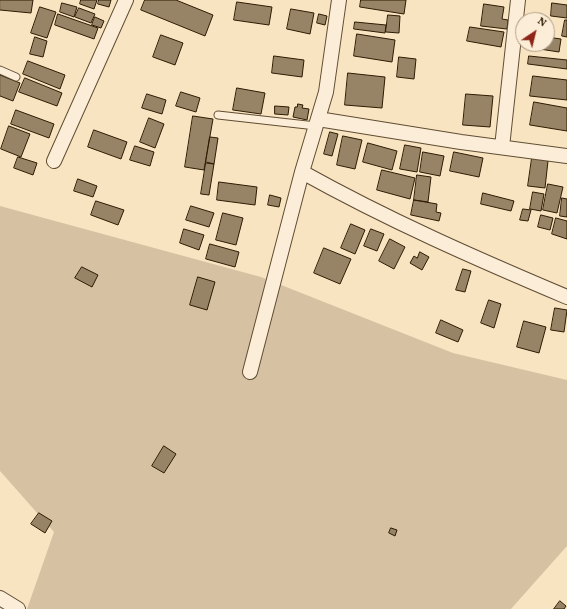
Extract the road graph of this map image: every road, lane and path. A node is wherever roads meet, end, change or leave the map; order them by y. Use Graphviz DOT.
graph roads {
  1 [pos="126,0"];
  2 [pos="339,0"];
  3 [pos="518,0"];
  4 [pos="0,70"];
  5 [pos="16,77"];
  6 [pos="218,115"];
  7 [pos="317,122"];
  8 [pos="502,147"];
  9 [pos="567,156"];
  10 [pos="54,161"];
  11 [pos="302,172"];
  12 [pos="567,297"];
  13 [pos="250,372"];
  14 [pos="0,598"];
  15 [pos="18,609"];
  1 -- 10 [label="street"];
  2 -- 7 [label="street"];
  3 -- 8 [label="street"];
  4 -- 5 [label="lane"];
  6 -- 7 [label="lane"];
  7 -- 8 [label="street"];
  7 -- 11 [label="street"];
  8 -- 9 [label="street"];
  11 -- 12 [label="street"];
  11 -- 13 [label="street"];
  14 -- 15 [label="street"];
}
